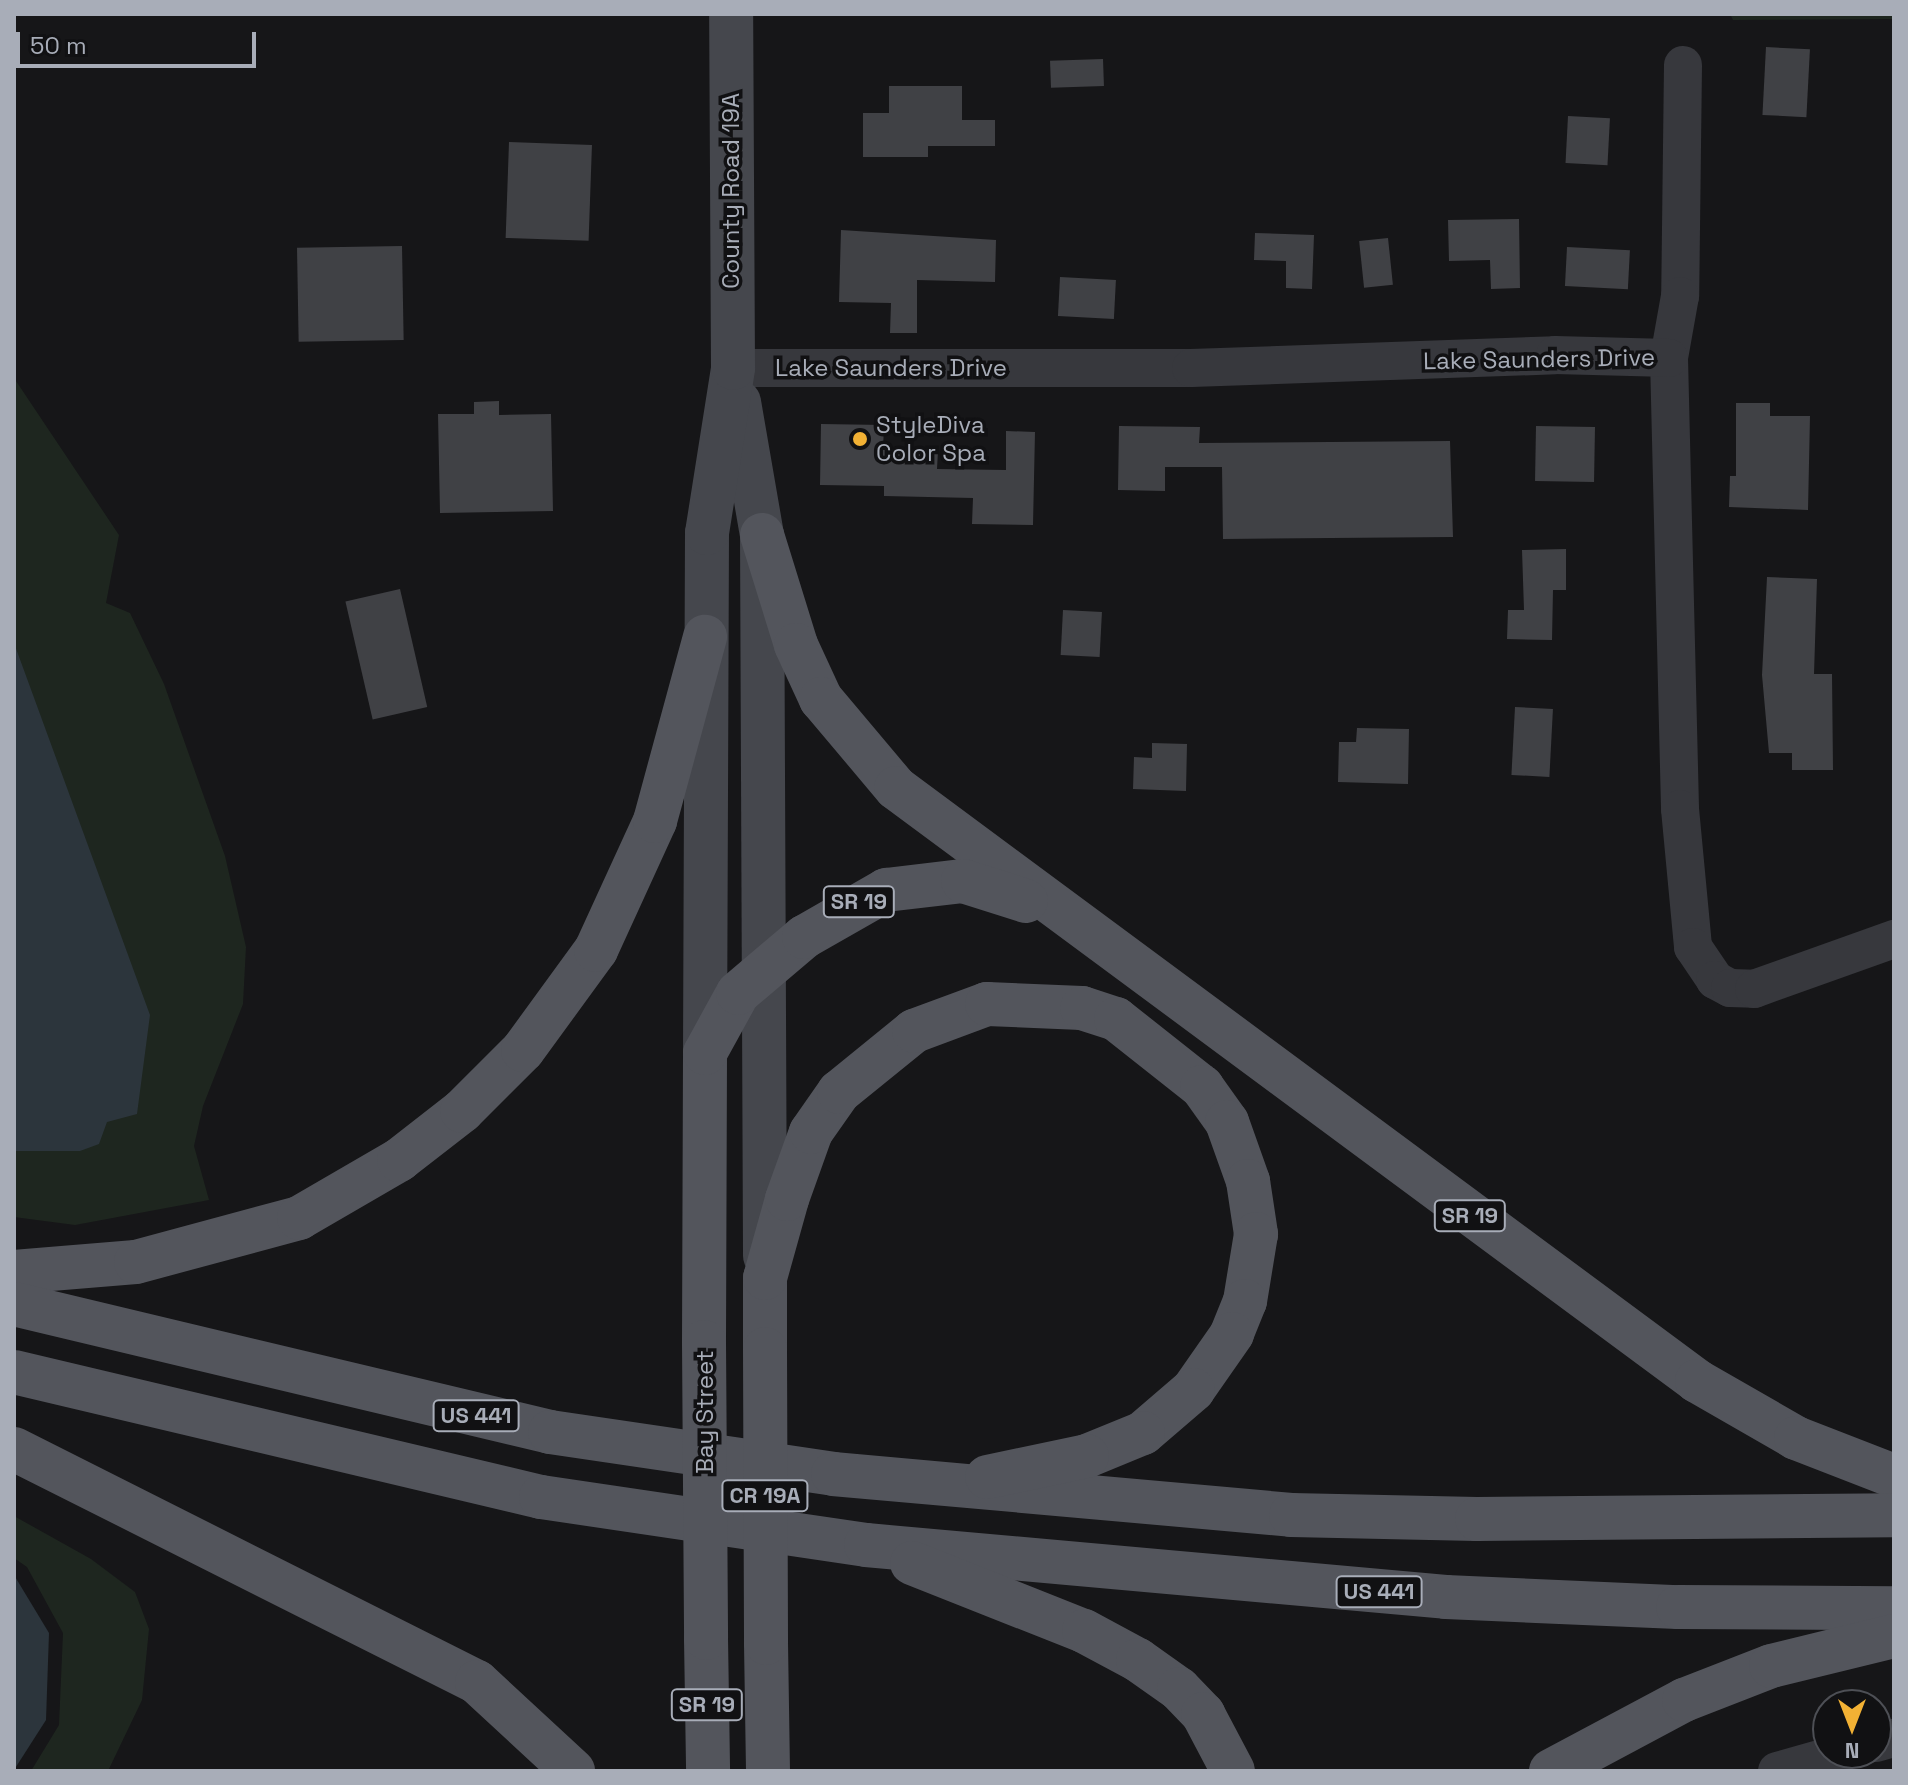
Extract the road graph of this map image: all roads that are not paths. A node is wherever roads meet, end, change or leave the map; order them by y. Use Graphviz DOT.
graph roads {
  1 [pos="731,14"];
  2 [pos="1683,65"];
  3 [pos="1669,358"];
  4 [pos="733,368"];
  5 [pos="762,535"];
  6 [pos="705,637"];
  7 [pos="1069,918"];
  8 [pos="1894,939"];
  9 [pos="764,967"];
  10 [pos="705,1053"];
  11 [pos="14,1272"];
  12 [pos="765,1278"];
  13 [pos="14,1304"];
  14 [pos="14,1372"];
  15 [pos="14,1449"];
  16 [pos="1894,1476"];
  17 [pos="945,1486"];
  18 [pos="1894,1515"];
  19 [pos="866,1545"];
  20 [pos="1894,1608"];
  21 [pos="1894,1636"];
  22 [pos="1812,1761"];
  23 [pos="573,1771"];
  24 [pos="708,1771"];
  25 [pos="768,1771"];
  26 [pos="1233,1771"];
  27 [pos="1551,1771"];
  28 [pos="1777,1771"];
  1 -- 4 [label="main road, County Road 19A / CR 19A"];
  2 -- 3 [label="street"];
  3 -- 4 [label="street, Lake Saunders Drive"];
  3 -- 8 [label="street, Lake Saunders Drive"];
  4 -- 5 [label="main road, CR 19A"];
  4 -- 6 [label="main road, CR 19A"];
  5 -- 7 [label="main road"];
  5 -- 9 [label="main road, CR 19A"];
  6 -- 10 [label="main road, CR 19A"];
  6 -- 11 [label="main road"];
  7 -- 9 [label="main road, SR 19"];
  7 -- 16 [label="main road, SR 19"];
  9 -- 10 [label="main road, SR 19"];
  9 -- 12 [label="main road, CR 19A"];
  10 -- 24 [label="main road, Bay Street / SR 19, bridge"];
  12 -- 17 [label="main road"];
  12 -- 25 [label="main road, CR 19A, bridge"];
  13 -- 17 [label="main road, US 441"];
  14 -- 19 [label="main road, US 441"];
  15 -- 23 [label="main road"];
  17 -- 18 [label="main road, US 441"];
  19 -- 20 [label="main road, US 441"];
  19 -- 26 [label="main road"];
  21 -- 27 [label="main road"];
  22 -- 28 [label="street"];
}
